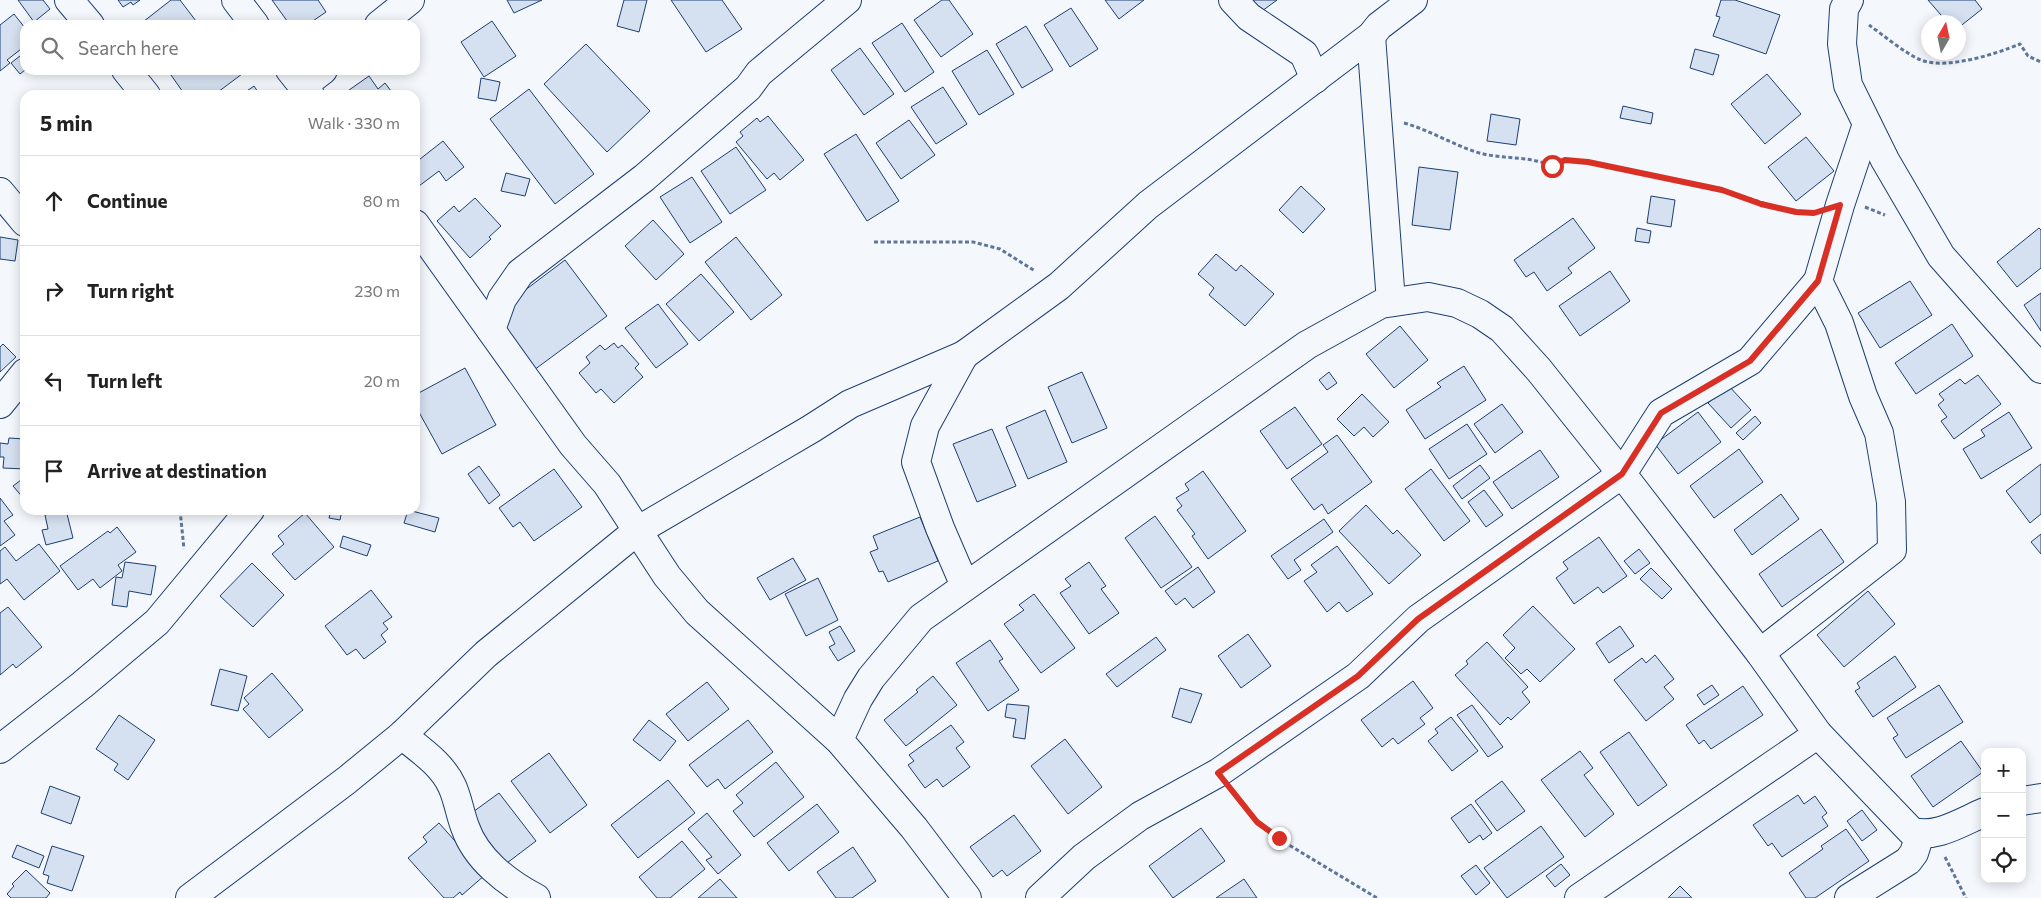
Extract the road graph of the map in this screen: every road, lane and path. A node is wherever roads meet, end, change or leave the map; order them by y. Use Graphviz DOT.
graph roads {
  1 [pos="69,0"];
  2 [pos="236,0"];
  3 [pos="410,0"];
  4 [pos="847,0"];
  5 [pos="1233,0"];
  6 [pos="1413,0"];
  7 [pos="1847,4"];
  8 [pos="86,20"];
  9 [pos="252,20"];
  10 [pos="385,20"];
  11 [pos="1372,36"];
  12 [pos="2041,62"];
  13 [pos="130,75"];
  14 [pos="1315,79"];
  15 [pos="142,90"];
  16 [pos="1375,107"];
  17 [pos="1867,124"];
  18 [pos="0,192"];
  19 [pos="1840,205"];
  20 [pos="20,216"];
  21 [pos="1925,230"];
  22 [pos="420,231"];
  23 [pos="874,242"];
  24 [pos="1818,281"];
  25 [pos="1059,286"];
  26 [pos="1390,302"];
  27 [pos="492,330"];
  28 [pos="964,355"];
  29 [pos="2041,369"];
  30 [pos="20,379"];
  31 [pos="0,404"];
  32 [pos="1622,474"];
  33 [pos="246,515"];
  34 [pos="637,531"];
  35 [pos="965,586"];
  36 [pos="1760,653"];
  37 [pos="402,734"];
  38 [pos="1818,734"];
  39 [pos="838,740"];
  40 [pos="0,749"];
  41 [pos="1218,773"];
  42 [pos="2041,798"];
  43 [pos="2026,800"];
  44 [pos="1981,813"];
  45 [pos="1926,834"];
  46 [pos="190,898"];
  47 [pos="536,898"];
  48 [pos="966,898"];
  49 [pos="1040,898"];
  50 [pos="1377,898"];
  51 [pos="1579,898"];
  52 [pos="1849,898"];
  53 [pos="1966,898"];
  1 -- 8 [label="street"];
  2 -- 9 [label="street"];
  3 -- 10 [label="street"];
  4 -- 27 [label="street"];
  5 -- 14 [label="street"];
  6 -- 11 [label="street"];
  7 -- 12 [label="path"];
  7 -- 17 [label="street"];
  11 -- 14 [label="street"];
  11 -- 16 [label="street"];
  13 -- 15 [label="street"];
  14 -- 25 [label="street"];
  16 -- 19 [label="path"];
  16 -- 26 [label="street"];
  17 -- 19 [label="street"];
  17 -- 21 [label="street"];
  18 -- 20 [label="street"];
  19 -- 21 [label="path"];
  19 -- 24 [label="street"];
  21 -- 29 [label="street"];
  22 -- 27 [label="street"];
  23 -- 25 [label="path"];
  24 -- 32 [label="street"];
  24 -- 36 [label="street"];
  25 -- 28 [label="street"];
  26 -- 32 [label="street"];
  26 -- 35 [label="street"];
  27 -- 34 [label="street"];
  28 -- 34 [label="street"];
  28 -- 35 [label="street"];
  30 -- 31 [label="street"];
  32 -- 36 [label="street"];
  32 -- 41 [label="street"];
  33 -- 40 [label="street"];
  34 -- 37 [label="street"];
  34 -- 39 [label="street"];
  35 -- 39 [label="street"];
  36 -- 38 [label="street"];
  37 -- 46 [label="street"];
  37 -- 47 [label="street"];
  38 -- 45 [label="street"];
  38 -- 51 [label="street"];
  39 -- 48 [label="street"];
  41 -- 49 [label="street"];
  41 -- 50 [label="path"];
  42 -- 43 [label="street"];
  44 -- 45 [label="street"];
  45 -- 52 [label="street"];
  45 -- 53 [label="path"];
}
